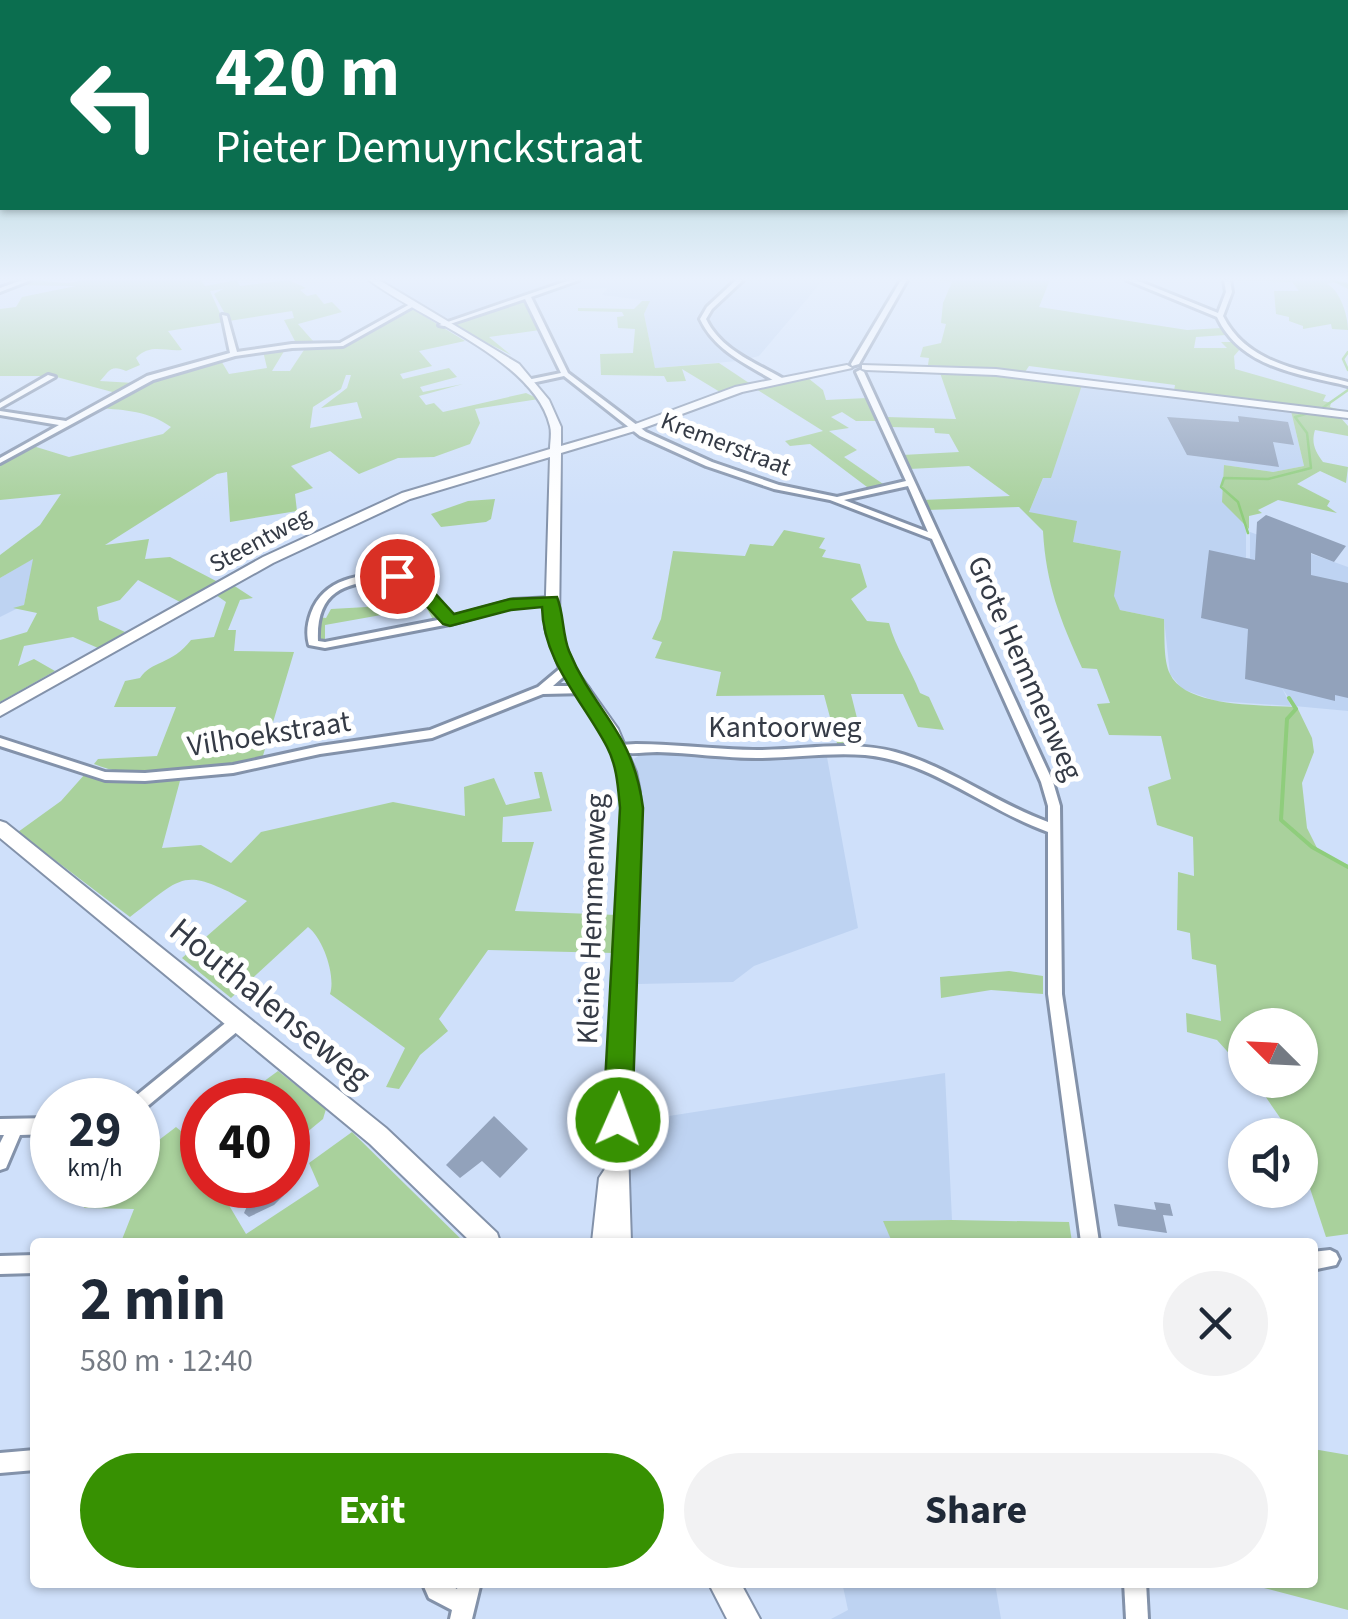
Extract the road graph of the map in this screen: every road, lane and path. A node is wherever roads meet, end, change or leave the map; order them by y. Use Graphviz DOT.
graph roads {
  1 [pos="229,356"];
  2 [pos="498,356"];
  3 [pos="556,356"];
  4 [pos="740,356"];
  5 [pos="864,356"];
  6 [pos="1259,356"];
  7 [pos="857,368"];
  8 [pos="565,374"];
  9 [pos="51,377"];
  10 [pos="779,380"];
  11 [pos="530,382"];
  12 [pos="1348,384"];
  13 [pos="0,410"];
  14 [pos="1348,415"];
  15 [pos="68,424"];
  16 [pos="634,428"];
  17 [pos="558,450"];
  18 [pos="0,461"];
  19 [pos="910,483"];
  20 [pos="832,498"];
  21 [pos="933,537"];
  22 [pos="551,601"];
  23 [pos="450,620"];
  24 [pos="567,668"];
  25 [pos="542,690"];
  26 [pos="582,690"];
  27 [pos="0,711"];
  28 [pos="0,742"];
  29 [pos="619,749"];
  30 [pos="0,828"];
  31 [pos="1054,830"];
  32 [pos="239,1021"];
  33 [pos="160,1086"];
  34 [pos="8,1126"];
  35 [pos="616,1148"];
  36 [pos="0,1162"];
  37 [pos="484,1238"];
  38 [pos="605,1238"];
  39 [pos="619,1238"];
  40 [pos="1089,1238"];
  41 [pos="30,1264"];
  42 [pos="0,1265"];
  43 [pos="30,1460"];
  44 [pos="0,1463"];
  45 [pos="436,1588"];
  46 [pos="726,1588"];
  47 [pos="1136,1588"];
  48 [pos="465,1602"];
  49 [pos="744,1619"];
  50 [pos="1138,1619"];
  1 -- 15 [label="street"];
  2 -- 11 [label="street, Kleine Hemmenweg"];
  3 -- 8 [label="street, Kremerstraat"];
  4 -- 10 [label="street"];
  5 -- 7 [label="street"];
  6 -- 12 [label="street"];
  7 -- 10 [label="street, Steentweg"];
  7 -- 14 [label="street, Steentweg"];
  7 -- 19 [label="street, Grote Hemmenweg"];
  8 -- 11 [label="street"];
  8 -- 16 [label="street, Kremerstraat"];
  9 -- 13 [label="street"];
  10 -- 16 [label="street, Steentweg"];
  11 -- 17 [label="street, Kleine Hemmenweg"];
  13 -- 15 [label="street"];
  15 -- 18 [label="street"];
  16 -- 17 [label="street, Steentweg"];
  16 -- 20 [label="street, Kremerstraat"];
  17 -- 22 [label="street, Kleine Hemmenweg"];
  17 -- 27 [label="street, Steentweg"];
  19 -- 20 [label="street, Kremerstraat"];
  19 -- 21 [label="street, Grote Hemmenweg"];
  20 -- 21 [label="street, Kremerstraat"];
  21 -- 31 [label="street, Grote Hemmenweg"];
  22 -- 23 [label="street"];
  22 -- 24 [label="street, Kleine Hemmenweg"];
  23 -- 23 [label="street"];
  24 -- 25 [label="street, Vilhoekstraat"];
  24 -- 26 [label="street, Kleine Hemmenweg"];
  25 -- 26 [label="street, Vilhoekstraat"];
  25 -- 28 [label="street, Vilhoekstraat"];
  26 -- 29 [label="street, Kleine Hemmenweg"];
  29 -- 31 [label="street, Kantoorweg"];
  29 -- 35 [label="street, Kleine Hemmenweg"];
  30 -- 32 [label="street, Houthalenseweg"];
  31 -- 40 [label="street, Grote Hemmenweg"];
  32 -- 33 [label="street"];
  32 -- 37 [label="street, Houthalenseweg"];
  34 -- 36 [label="street"];
  35 -- 38 [label="street, Kleine Hemmenweg"];
  35 -- 39 [label="street, Kleine Hemmenweg"];
  41 -- 42 [label="street"];
  43 -- 44 [label="street"];
  45 -- 48 [label="street"];
  46 -- 49 [label="street"];
  47 -- 50 [label="street"];
}
